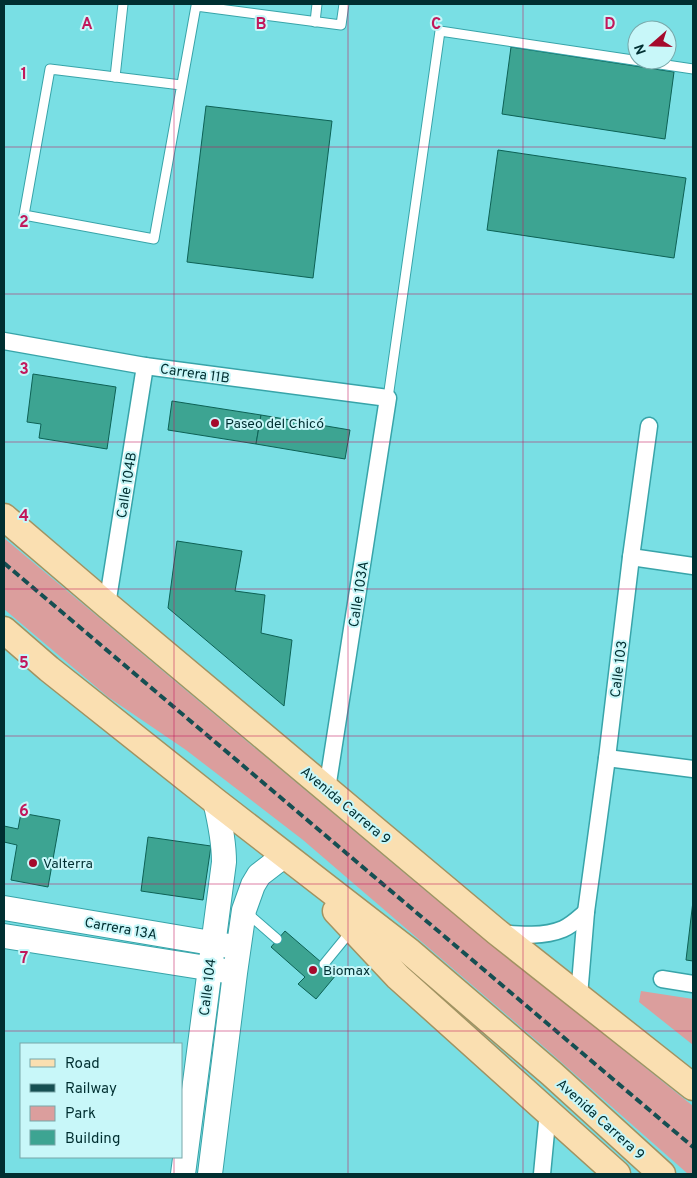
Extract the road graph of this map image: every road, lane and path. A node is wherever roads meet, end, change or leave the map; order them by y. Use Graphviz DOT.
graph roads {
  1 [pos="123,4"];
  2 [pos="317,4"];
  3 [pos="344,4"];
  4 [pos="315,22"];
  5 [pos="693,68"];
  6 [pos="115,77"];
  7 [pos="181,85"];
  8 [pos="4,341"];
  9 [pos="145,366"];
  10 [pos="388,398"];
  11 [pos="649,426"];
  12 [pos="4,517"];
  13 [pos="631,557"];
  14 [pos="693,566"];
  15 [pos="107,604"];
  16 [pos="4,630"];
  17 [pos="607,758"];
  18 [pos="693,769"];
  19 [pos="328,789"];
  20 [pos="215,801"];
  21 [pos="284,856"];
  22 [pos="4,908"];
  23 [pos="244,910"];
  24 [pos="586,912"];
  25 [pos="353,929"];
  26 [pos="497,932"];
  27 [pos="4,936"];
  28 [pos="277,940"];
  29 [pos="213,944"];
  30 [pos="238,947"];
  31 [pos="324,964"];
  32 [pos="210,969"];
  33 [pos="235,973"];
  34 [pos="662,979"];
  35 [pos="693,984"];
  36 [pos="579,996"];
  37 [pos="693,1087"];
  38 [pos="548,1111"];
  39 [pos="183,1174"];
  40 [pos="210,1174"];
  41 [pos="542,1174"];
  42 [pos="617,1174"];
  43 [pos="662,1174"];
  1 -- 6 [label="lane"];
  2 -- 4 [label="lane"];
  3 -- 4 [label="lane"];
  4 -- 7 [label="lane"];
  5 -- 10 [label="lane"];
  6 -- 7 [label="lane"];
  6 -- 7 [label="lane"];
  8 -- 9 [label="street, Carrera 11B"];
  9 -- 10 [label="street, Carrera 11B"];
  9 -- 15 [label="street, Calle 104B"];
  10 -- 19 [label="street, Calle 103A"];
  11 -- 13 [label="street, Calle 103"];
  12 -- 15 [label="main road, Avenida Carrera 9"];
  13 -- 14 [label="street"];
  13 -- 17 [label="street, Calle 103"];
  15 -- 19 [label="main road, Avenida Carrera 9"];
  16 -- 20 [label="main road, Avenida Carrera 9"];
  17 -- 18 [label="street"];
  17 -- 24 [label="street, Calle 103"];
  19 -- 26 [label="main road, Avenida Carrera 9"];
  20 -- 21 [label="main road, Avenida Carrera 9"];
  20 -- 29 [label="street, Calle 104"];
  21 -- 23 [label="street, Calle 104"];
  21 -- 25 [label="main road"];
  21 -- 43 [label="main road, Avenida Carrera 9"];
  22 -- 29 [label="street, Carrera 13A"];
  23 -- 28 [label="lane"];
  23 -- 30 [label="street, Calle 104"];
  24 -- 26 [label="street"];
  24 -- 36 [label="street, Calle 103"];
  25 -- 31 [label="lane"];
  25 -- 38 [label="main road"];
  26 -- 36 [label="main road, Avenida Carrera 9"];
  27 -- 32 [label="street, Carrera 13A"];
  29 -- 30 [label="street, Carrera 13A"];
  29 -- 32 [label="street, Calle 104"];
  30 -- 33 [label="street, Calle 104"];
  32 -- 33 [label="street, Carrera 13A"];
  32 -- 39 [label="street, Calle 104"];
  33 -- 40 [label="street, Calle 104"];
  34 -- 35 [label="street"];
  36 -- 37 [label="main road, Avenida Carrera 9"];
  38 -- 41 [label="street"];
  38 -- 42 [label="main road"];
}
